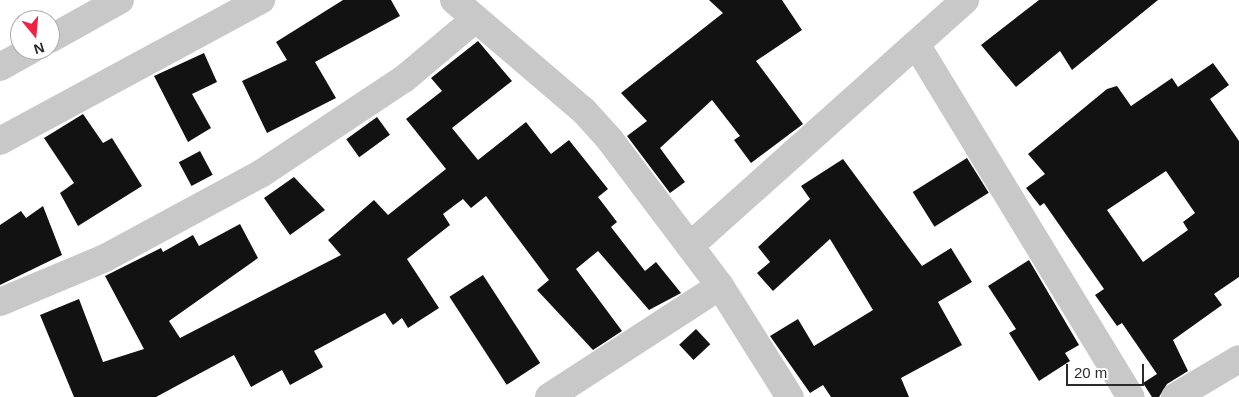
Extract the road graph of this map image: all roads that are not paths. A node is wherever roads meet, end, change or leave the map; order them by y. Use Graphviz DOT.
graph roads {
  1 [pos="120,0"];
  2 [pos="261,0"];
  3 [pos="454,0"];
  4 [pos="965,0"];
  5 [pos="474,20"];
  6 [pos="60,33"];
  7 [pos="916,44"];
  8 [pos="13,60"];
  9 [pos="0,67"];
  10 [pos="0,141"];
  11 [pos="690,246"];
  12 [pos="720,286"];
  13 [pos="0,302"];
  14 [pos="1239,359"];
  15 [pos="549,397"];
  16 [pos="790,397"];
  17 [pos="1131,397"];
  18 [pos="1175,397"];
  1 -- 6 [label="street"];
  2 -- 10 [label="street"];
  3 -- 5 [label="street"];
  4 -- 7 [label="street"];
  5 -- 11 [label="street"];
  5 -- 13 [label="street"];
  7 -- 11 [label="street"];
  7 -- 17 [label="street"];
  8 -- 9 [label="street"];
  11 -- 12 [label="street"];
  12 -- 15 [label="street"];
  12 -- 16 [label="street"];
  14 -- 18 [label="street"];
}
